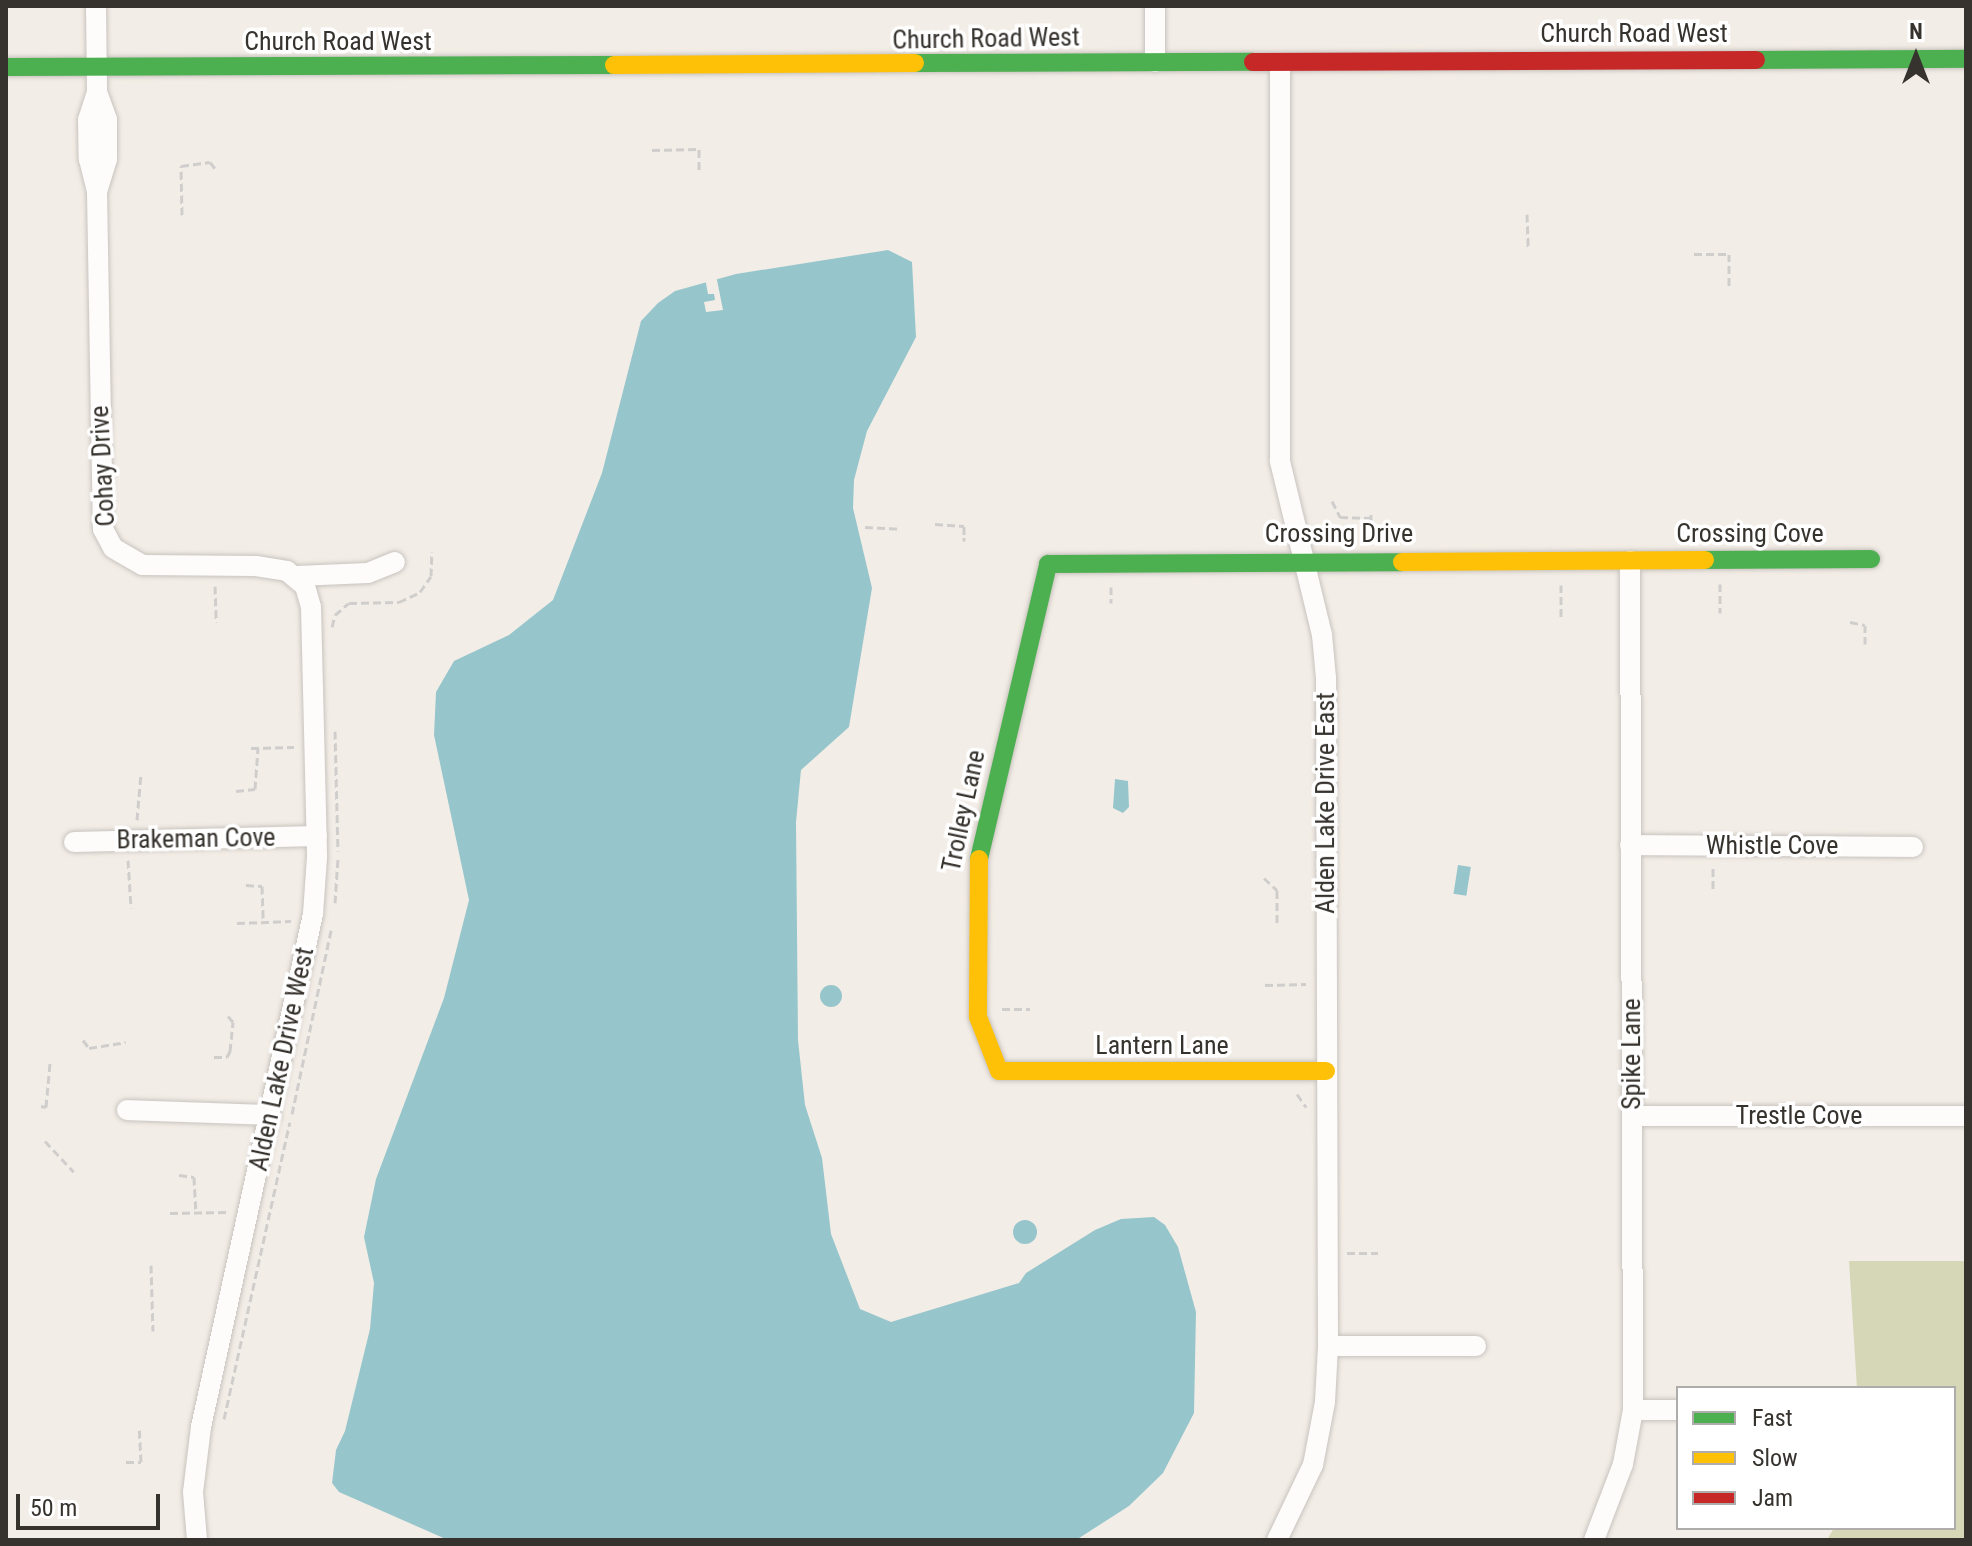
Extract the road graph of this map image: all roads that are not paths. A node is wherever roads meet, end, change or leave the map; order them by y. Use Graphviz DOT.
graph roads {
  1 [pos="96,6"];
  2 [pos="1155,6"];
  3 [pos="1966,59"];
  4 [pos="1155,62"];
  5 [pos="1280,63"];
  6 [pos="6,67"];
  7 [pos="96,67"];
  8 [pos="1871,559"];
  9 [pos="1304,560"];
  10 [pos="1630,561"];
  11 [pos="395,562"];
  12 [pos="1048,564"];
  13 [pos="297,576"];
  14 [pos="317,836"];
  15 [pos="74,842"];
  16 [pos="1630,845"];
  17 [pos="1913,847"];
  18 [pos="999,1071"];
  19 [pos="1326,1071"];
  20 [pos="127,1110"];
  21 [pos="271,1115"];
  22 [pos="1632,1116"];
  23 [pos="1966,1116"];
  24 [pos="1328,1346"];
  25 [pos="1476,1346"];
  26 [pos="1633,1410"];
  27 [pos="1676,1410"];
  28 [pos="197,1540"];
  29 [pos="1277,1540"];
  30 [pos="1594,1540"];
  1 -- 7 [label="street, Cohay Drive"];
  2 -- 4 [label="street"];
  3 -- 5 [label="street, Church Road West"];
  4 -- 5 [label="street, Church Road West"];
  4 -- 7 [label="street, Church Road West"];
  5 -- 9 [label="street, Alden Lake Drive East"];
  6 -- 7 [label="street, Church Road West"];
  7 -- 13 [label="street, Cohay Drive"];
  8 -- 10 [label="street, Crossing Cove"];
  9 -- 10 [label="street, Crossing Drive"];
  9 -- 12 [label="street, Crossing Drive"];
  9 -- 19 [label="street, Alden Lake Drive East"];
  10 -- 16 [label="street, Spike Lane"];
  11 -- 13 [label="street, Cohay Drive"];
  12 -- 18 [label="street, Trolley Lane"];
  13 -- 14 [label="street, Alden Lake Drive West"];
  14 -- 15 [label="street, Brakeman Cove"];
  14 -- 21 [label="street, Alden Lake Drive West"];
  16 -- 17 [label="street, Whistle Cove"];
  16 -- 22 [label="street, Spike Lane"];
  18 -- 19 [label="street, Lantern Lane"];
  19 -- 24 [label="street, Alden Lake Drive East"];
  20 -- 21 [label="street"];
  21 -- 28 [label="street, Alden Lake Drive West"];
  22 -- 23 [label="street, Trestle Cove"];
  22 -- 26 [label="street, Spike Lane"];
  24 -- 25 [label="street"];
  24 -- 29 [label="street, Alden Lake Drive East"];
  26 -- 27 [label="street"];
  26 -- 30 [label="street, Spike Lane"];
}
